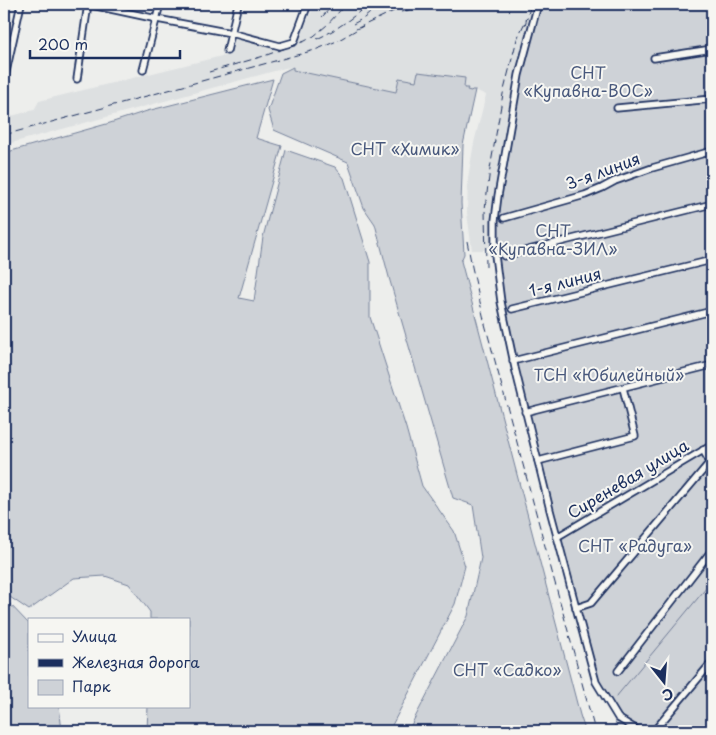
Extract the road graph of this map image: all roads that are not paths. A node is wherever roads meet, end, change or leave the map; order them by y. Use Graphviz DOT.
graph roads {
  1 [pos="21,4"];
  2 [pos="88,4"];
  3 [pos="160,4"];
  4 [pos="238,4"];
  5 [pos="308,4"];
  6 [pos="538,4"];
  7 [pos="157,19"];
  8 [pos="231,33"];
  9 [pos="712,49"];
  10 [pos="227,51"];
  11 [pos="654,58"];
  12 [pos="143,70"];
  13 [pos="77,79"];
  14 [pos="4,81"];
  15 [pos="712,99"];
  16 [pos="617,108"];
  17 [pos="712,151"];
  18 [pos="712,204"];
  19 [pos="504,218"];
  20 [pos="504,256"];
  21 [pos="712,260"];
  22 [pos="512,309"];
  23 [pos="712,311"];
  24 [pos="513,361"];
  25 [pos="712,365"];
  26 [pos="623,388"];
  27 [pos="526,412"];
  28 [pos="712,445"];
  29 [pos="703,450"];
  30 [pos="538,461"];
  31 [pos="557,537"];
  32 [pos="712,550"];
  33 [pos="576,608"];
  34 [pos="712,662"];
  35 [pos="618,671"];
  36 [pos="654,730"];
  37 [pos="639,731"];
  1 -- 14 [label="street"];
  2 -- 7 [label="street"];
  2 -- 13 [label="street"];
  3 -- 7 [label="street"];
  4 -- 8 [label="street"];
  5 -- 8 [label="street"];
  6 -- 24 [label="street"];
  7 -- 8 [label="street"];
  7 -- 12 [label="street"];
  8 -- 10 [label="street"];
  9 -- 11 [label="street"];
  15 -- 16 [label="street"];
  17 -- 19 [label="street, 3-я линия"];
  18 -- 20 [label="street"];
  21 -- 22 [label="street, 1-я линия"];
  23 -- 24 [label="street"];
  24 -- 27 [label="street"];
  25 -- 26 [label="street"];
  26 -- 27 [label="street"];
  26 -- 30 [label="street"];
  27 -- 30 [label="street"];
  28 -- 29 [label="street, Сиреневая улица"];
  29 -- 31 [label="street, Сиреневая улица"];
  29 -- 33 [label="street"];
  30 -- 31 [label="street"];
  31 -- 33 [label="street"];
  32 -- 35 [label="street"];
  33 -- 37 [label="street"];
  34 -- 36 [label="street"];
}
